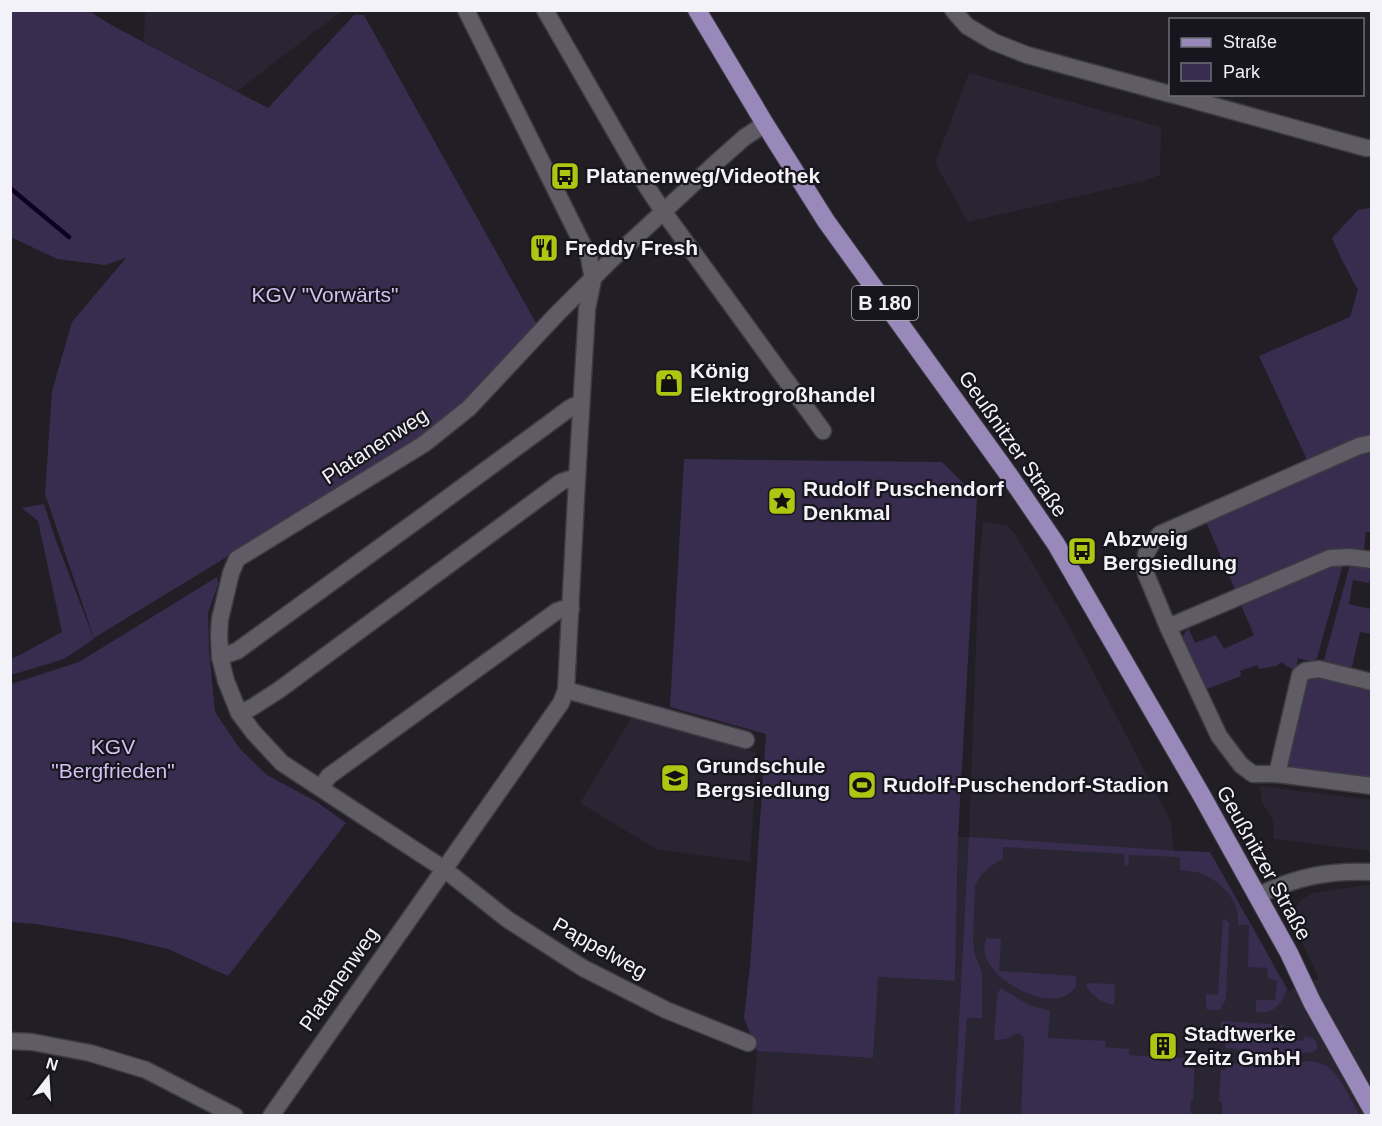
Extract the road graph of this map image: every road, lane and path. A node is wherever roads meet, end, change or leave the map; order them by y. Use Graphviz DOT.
graph roads {
  1 [pos="466,10"];
  2 [pos="544,10"];
  3 [pos="697,10"];
  4 [pos="953,10"];
  5 [pos="1169,93"];
  6 [pos="1178,96"];
  7 [pos="765,124"];
  8 [pos="1371,148"];
  9 [pos="663,211"];
  10 [pos="592,280"];
  11 [pos="581,406"];
  12 [pos="823,430"];
  13 [pos="1371,443"];
  14 [pos="569,481"];
  15 [pos="1371,560"];
  16 [pos="571,609"];
  17 [pos="1168,627"];
  18 [pos="220,657"];
  19 [pos="1371,682"];
  20 [pos="566,690"];
  21 [pos="239,713"];
  22 [pos="746,740"];
  23 [pos="1277,774"];
  24 [pos="1371,786"];
  25 [pos="321,787"];
  26 [pos="444,869"];
  27 [pos="1371,872"];
  28 [pos="1257,896"];
  29 [pos="10,1041"];
  30 [pos="748,1043"];
  31 [pos="1371,1109"];
  32 [pos="236,1116"];
  33 [pos="271,1116"];
  1 -- 10 [label="street, Platanenweg"];
  2 -- 9 [label="street"];
  3 -- 7 [label="main road, Geußnitzer Straße / B 180"];
  4 -- 5 [label="street"];
  6 -- 8 [label="street"];
  7 -- 9 [label="street, Platanenweg"];
  7 -- 28 [label="main road, Geußnitzer Straße / B 180"];
  9 -- 10 [label="street, Platanenweg"];
  9 -- 12 [label="street"];
  10 -- 11 [label="street, Platanenweg"];
  10 -- 18 [label="street, Platanenweg"];
  11 -- 14 [label="street, Platanenweg"];
  11 -- 18 [label="street"];
  13 -- 17 [label="street"];
  14 -- 16 [label="street, Platanenweg"];
  14 -- 21 [label="street"];
  15 -- 17 [label="street"];
  16 -- 20 [label="street, Platanenweg"];
  16 -- 25 [label="street"];
  17 -- 23 [label="street"];
  18 -- 21 [label="street, Platanenweg"];
  19 -- 23 [label="street"];
  20 -- 22 [label="street"];
  20 -- 26 [label="street, Platanenweg"];
  21 -- 25 [label="street, Platanenweg"];
  23 -- 24 [label="street"];
  25 -- 26 [label="street, Platanenweg"];
  26 -- 30 [label="street, Pappelweg"];
  26 -- 33 [label="street, Platanenweg"];
  27 -- 28 [label="street"];
  28 -- 31 [label="main road, Geußnitzer Straße / B 180"];
  29 -- 32 [label="street"];
}
